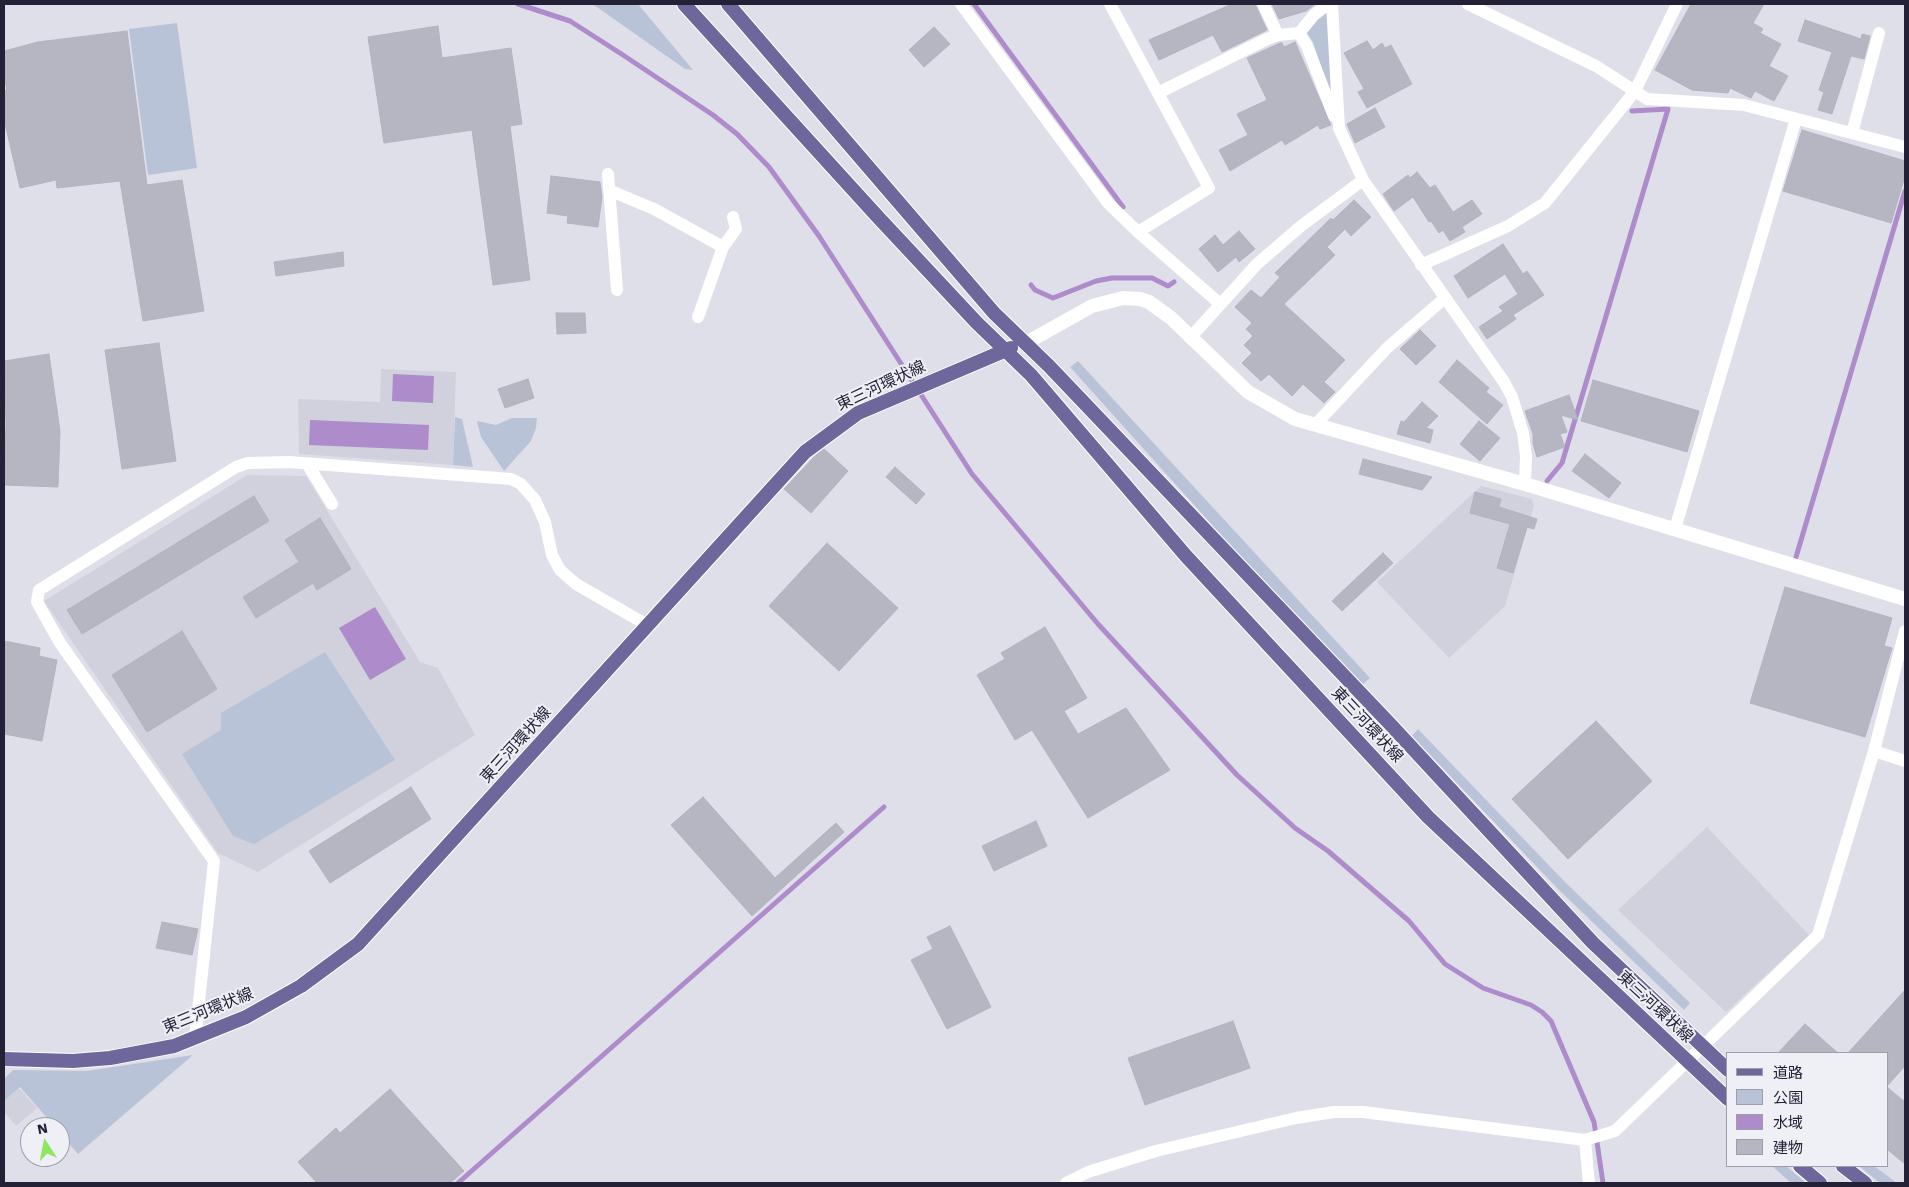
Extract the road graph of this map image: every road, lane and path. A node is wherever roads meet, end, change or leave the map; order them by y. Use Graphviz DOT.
graph roads {
  1 [pos="684,4"];
  2 [pos="728,4"];
  3 [pos="961,4"];
  4 [pos="1110,4"];
  5 [pos="1263,4"];
  6 [pos="1328,4"];
  7 [pos="1332,4"];
  8 [pos="1468,4"];
  9 [pos="1677,4"];
  10 [pos="1299,33"];
  11 [pos="1879,33"];
  12 [pos="1278,35"];
  13 [pos="1635,91"];
  14 [pos="1158,93"];
  15 [pos="1796,119"];
  16 [pos="1339,128"];
  17 [pos="1852,133"];
  18 [pos="1905,147"];
  19 [pos="608,174"];
  20 [pos="1363,180"];
  21 [pos="611,191"];
  22 [pos="734,217"];
  23 [pos="1138,232"];
  24 [pos="723,247"];
  25 [pos="1421,265"];
  26 [pos="617,290"];
  27 [pos="1445,298"];
  28 [pos="1219,303"];
  29 [pos="698,317"];
  30 [pos="1190,338"];
  31 [pos="1026,344"];
  32 [pos="1004,350"];
  33 [pos="1315,425"];
  34 [pos="308,464"];
  35 [pos="1525,484"];
  36 [pos="332,504"];
  37 [pos="1675,530"];
  38 [pos="1905,598"];
  39 [pos="647,625"];
  40 [pos="1905,631"];
  41 [pos="1874,751"];
  42 [pos="1905,761"];
  43 [pos="195,1038"];
  44 [pos="1701,1047"];
  45 [pos="4,1059"];
  46 [pos="1686,1061"];
  47 [pos="1726,1068"];
  48 [pos="1726,1098"];
  49 [pos="1585,1140"];
  50 [pos="1801,1167"];
  51 [pos="1844,1167"];
  52 [pos="1066,1183"];
  53 [pos="1589,1183"];
  54 [pos="1820,1183"];
  55 [pos="1865,1183"];
  1 -- 32 [label="main road, 東三河環状線"];
  2 -- 31 [label="main road, 東三河環状線"];
  3 -- 23 [label="street"];
  4 -- 14 [label="street"];
  5 -- 12 [label="street"];
  6 -- 10 [label="street"];
  7 -- 16 [label="street"];
  8 -- 13 [label="street"];
  9 -- 13 [label="street"];
  10 -- 12 [label="street"];
  10 -- 16 [label="street"];
  11 -- 17 [label="street"];
  12 -- 14 [label="street"];
  13 -- 15 [label="street"];
  13 -- 25 [label="street"];
  14 -- 23 [label="street"];
  15 -- 17 [label="street"];
  15 -- 37 [label="street"];
  16 -- 20 [label="street"];
  17 -- 18 [label="street"];
  19 -- 21 [label="street"];
  20 -- 25 [label="street"];
  20 -- 28 [label="street"];
  21 -- 24 [label="street"];
  21 -- 26 [label="street"];
  22 -- 24 [label="street"];
  23 -- 28 [label="street"];
  24 -- 29 [label="street"];
  25 -- 27 [label="street"];
  27 -- 33 [label="street"];
  27 -- 35 [label="street"];
  28 -- 30 [label="street"];
  30 -- 31 [label="street"];
  30 -- 33 [label="street"];
  31 -- 32 [label="main road, 東三河環状線"];
  31 -- 44 [label="main road, 東三河環状線"];
  32 -- 39 [label="main road, 東三河環状線"];
  32 -- 46 [label="main road, 東三河環状線"];
  33 -- 35 [label="street"];
  34 -- 36 [label="street"];
  34 -- 39 [label="street"];
  34 -- 43 [label="street"];
  35 -- 37 [label="street"];
  37 -- 38 [label="street"];
  39 -- 43 [label="main road, 東三河環状線"];
  40 -- 41 [label="street"];
  41 -- 42 [label="street"];
  41 -- 44 [label="street"];
  43 -- 45 [label="main road, 東三河環状線"];
  44 -- 46 [label="street"];
  44 -- 47 [label="main road, 東三河環状線"];
  46 -- 48 [label="main road, 東三河環状線"];
  46 -- 49 [label="street"];
  49 -- 52 [label="street"];
  49 -- 53 [label="street"];
  50 -- 54 [label="main road"];
  51 -- 55 [label="main road"];
}
